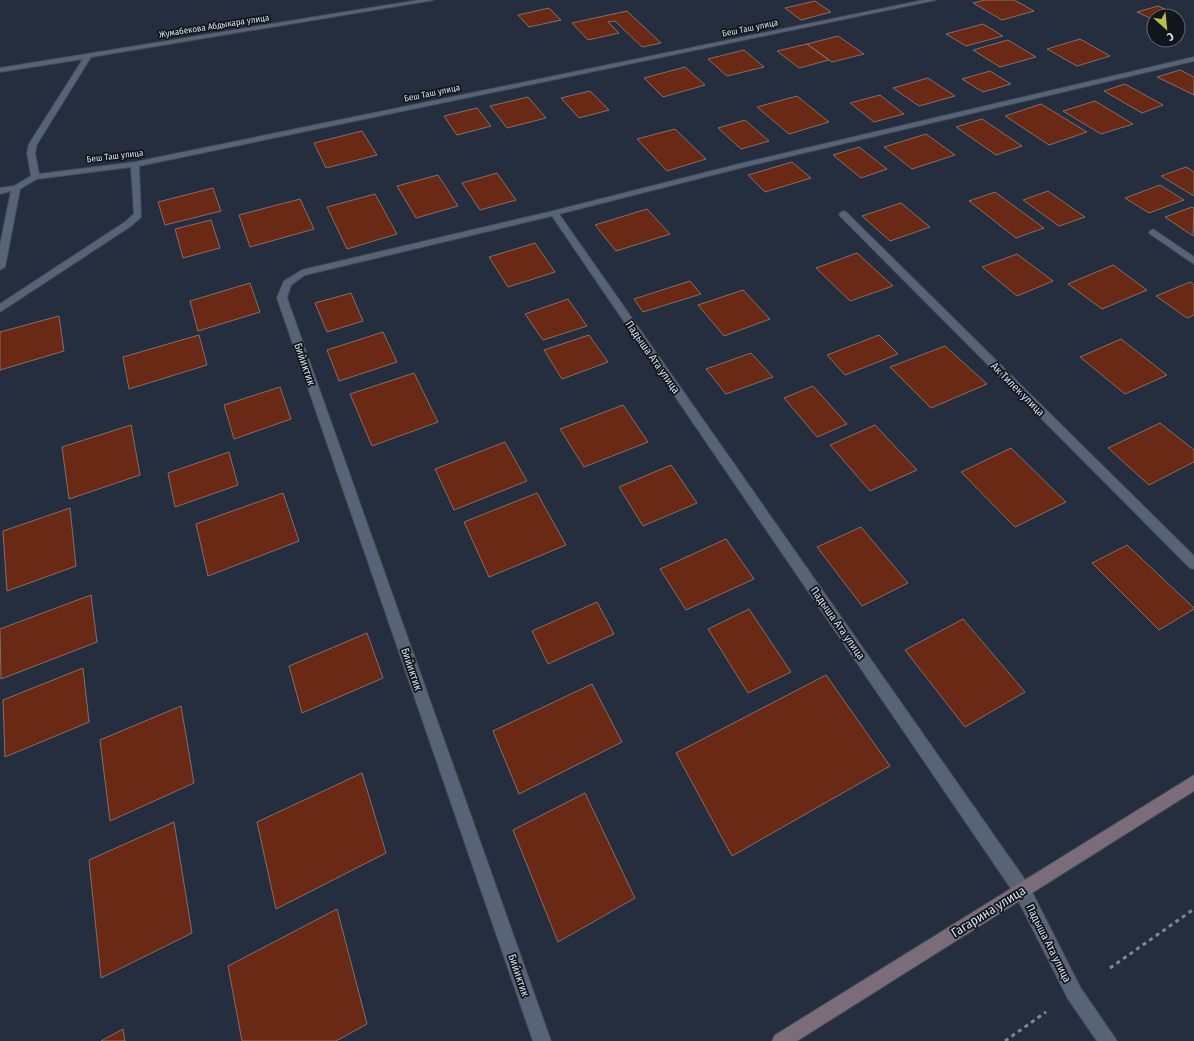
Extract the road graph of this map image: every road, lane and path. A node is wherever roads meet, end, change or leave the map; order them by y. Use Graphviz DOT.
graph roads {
  1 [pos="430,0"];
  2 [pos="933,0"];
  3 [pos="88,56"];
  4 [pos="1194,59"];
  5 [pos="0,70"];
  6 [pos="135,164"];
  7 [pos="35,177"];
  8 [pos="16,188"];
  9 [pos="0,191"];
  10 [pos="554,213"];
  11 [pos="843,214"];
  12 [pos="1153,232"];
  13 [pos="1194,261"];
  14 [pos="0,267"];
  15 [pos="0,309"];
  16 [pos="1194,564"];
  17 [pos="1194,782"];
  18 [pos="1022,890"];
  19 [pos="1194,909"];
  20 [pos="1110,968"];
  21 [pos="1046,1012"];
  22 [pos="542,1041"];
  23 [pos="781,1041"];
  24 [pos="1005,1041"];
  25 [pos="1108,1041"];
  1 -- 3 [label="street, Жумабекова Абдыкара улица"];
  2 -- 6 [label="street, Беш Таш улица"];
  3 -- 5 [label="street, Жумабекова Абдыкара улица"];
  3 -- 7 [label="street"];
  4 -- 10 [label="street"];
  6 -- 7 [label="street, Беш Таш улица"];
  6 -- 15 [label="street"];
  7 -- 8 [label="street, Беш Таш улица"];
  8 -- 9 [label="street, Беш Таш улица"];
  8 -- 14 [label="street"];
  10 -- 18 [label="street, Падыша Ата улица"];
  10 -- 22 [label="street, Бийиктик"];
  11 -- 16 [label="street, Ак Тилек улица"];
  12 -- 13 [label="street"];
  17 -- 18 [label="main road, Гагарина улица"];
  18 -- 23 [label="main road, Гагарина улица"];
  18 -- 25 [label="street, Падыша Ата улица"];
  19 -- 20 [label="path"];
  21 -- 24 [label="path"];
}
